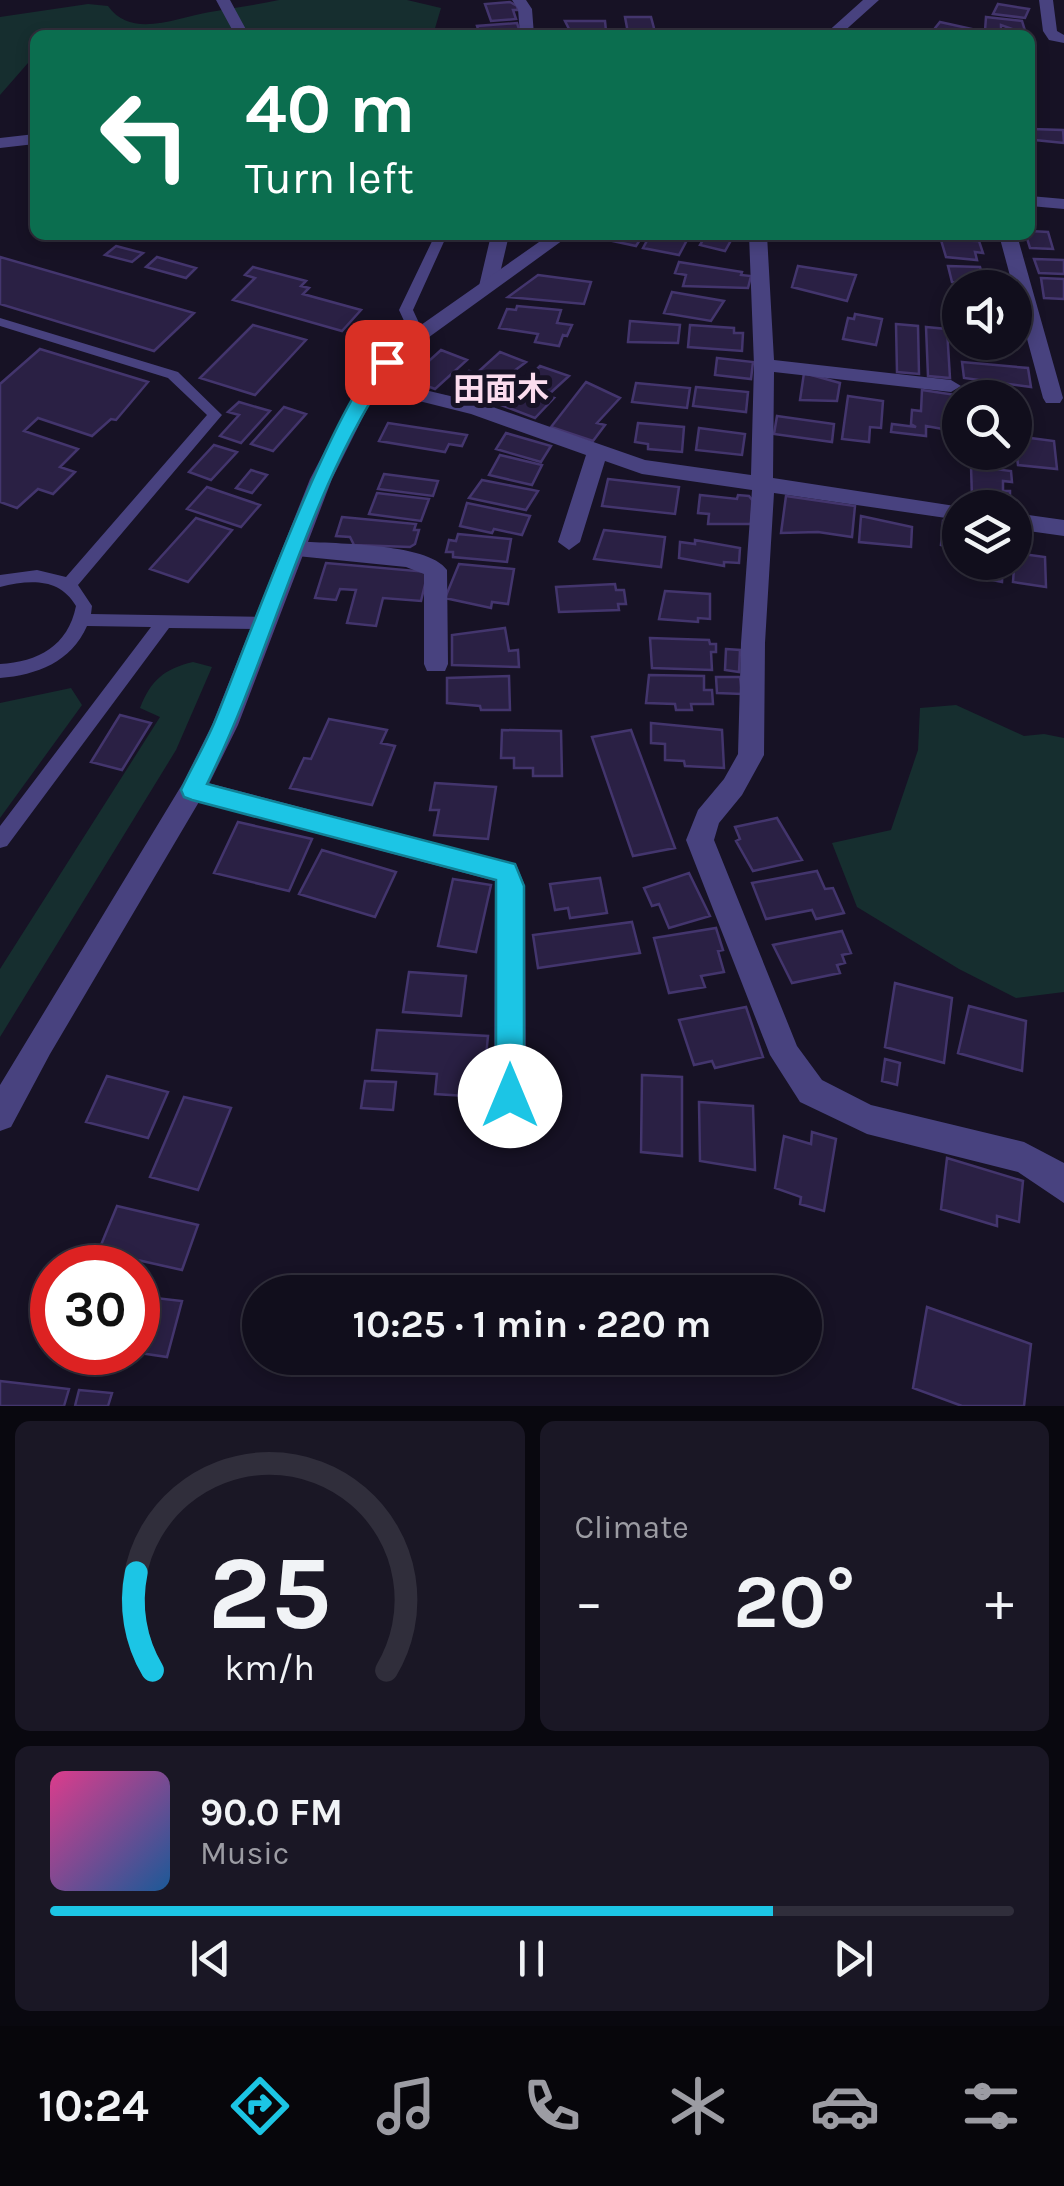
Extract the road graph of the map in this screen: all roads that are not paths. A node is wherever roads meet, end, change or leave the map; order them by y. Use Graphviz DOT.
graph roads {
  1 [pos="223,0"];
  2 [pos="872,0"];
  3 [pos="1046,0"];
  4 [pos="527,3"];
  5 [pos="239,30"];
  6 [pos="528,30"];
  7 [pos="837,30"];
  8 [pos="1064,39"];
  9 [pos="30,140"];
  10 [pos="0,143"];
  11 [pos="1035,201"];
  12 [pos="1064,204"];
  13 [pos="439,240"];
  14 [pos="499,240"];
  15 [pos="554,240"];
  16 [pos="758,240"];
  17 [pos="1009,240"];
  18 [pos="488,286"];
  19 [pos="0,322"];
  20 [pos="418,336"];
  21 [pos="764,365"];
  22 [pos="370,383"];
  23 [pos="942,385"];
  24 [pos="1054,398"];
  25 [pos="597,452"];
  26 [pos="765,482"];
  27 [pos="942,509"];
  28 [pos="1032,523"];
  29 [pos="1064,528"];
  30 [pos="569,542"];
  31 [pos="295,549"];
  32 [pos="0,580"];
  33 [pos="69,585"];
  34 [pos="83,620"];
  35 [pos="164,622"];
  36 [pos="266,623"];
  37 [pos="436,664"];
  38 [pos="0,672"];
  39 [pos="192,790"];
  40 [pos="0,840"];
  41 [pos="510,1096"];
  42 [pos="0,1116"];
  43 [pos="1064,1187"];
  1 -- 5 [label="street"];
  2 -- 7 [label="street"];
  3 -- 8 [label="street"];
  4 -- 6 [label="street"];
  9 -- 10 [label="street"];
  11 -- 12 [label="street"];
  13 -- 20 [label="lane"];
  14 -- 18 [label="street"];
  15 -- 18 [label="street"];
  16 -- 21 [label="street"];
  17 -- 24 [label="street"];
  18 -- 20 [label="street"];
  19 -- 33 [label="lane"];
  20 -- 22 [label="street"];
  21 -- 23 [label="street"];
  21 -- 26 [label="street"];
  22 -- 25 [label="street"];
  22 -- 31 [label="street"];
  25 -- 26 [label="street"];
  25 -- 30 [label="street"];
  26 -- 27 [label="street"];
  26 -- 43 [label="street"];
  28 -- 29 [label="street"];
  31 -- 36 [label="street"];
  31 -- 37 [label="street"];
  32 -- 33 [label="lane"];
  33 -- 34 [label="lane"];
  34 -- 35 [label="lane"];
  34 -- 38 [label="lane"];
  35 -- 36 [label="lane"];
  35 -- 40 [label="lane"];
  36 -- 39 [label="street"];
  39 -- 41 [label="street"];
  39 -- 42 [label="street"];
}
